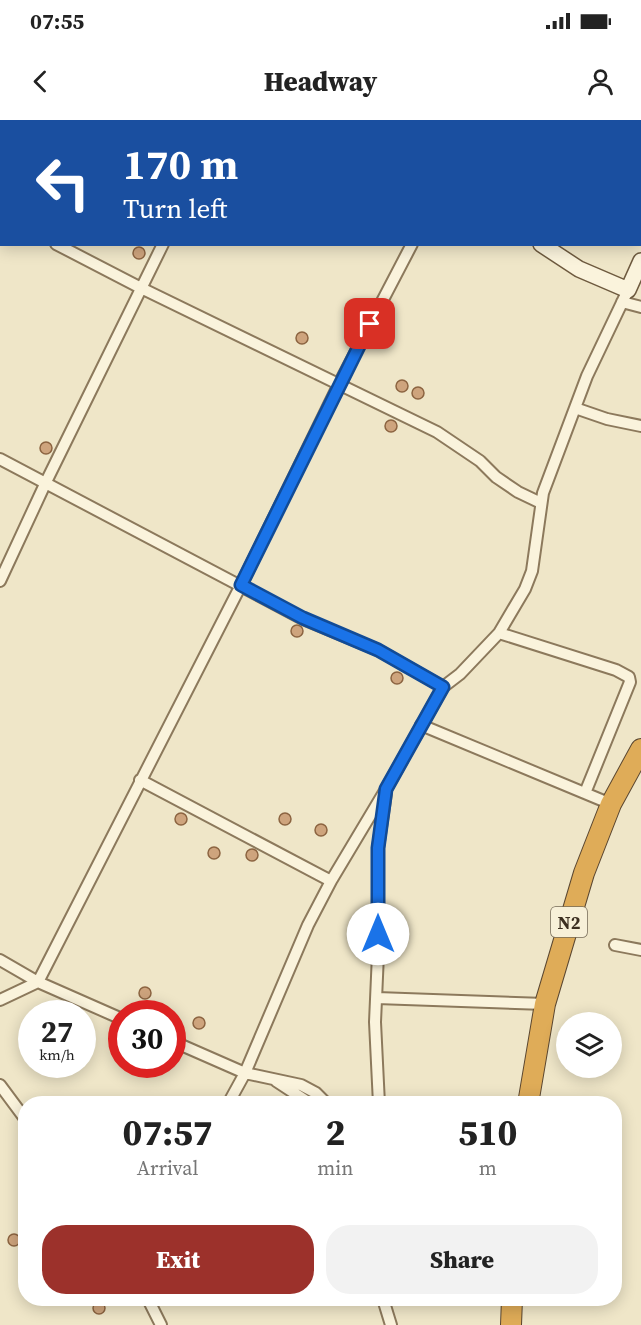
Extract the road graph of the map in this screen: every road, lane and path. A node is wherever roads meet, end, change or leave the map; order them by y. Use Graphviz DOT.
graph roads {
  1 [pos="60,246"];
  2 [pos="162,246"];
  3 [pos="411,246"];
  4 [pos="544,246"];
  5 [pos="641,261"];
  6 [pos="141,288"];
  7 [pos="625,296"];
  8 [pos="641,308"];
  9 [pos="339,384"];
  10 [pos="575,408"];
  11 [pos="641,426"];
  12 [pos="0,459"];
  13 [pos="46,483"];
  14 [pos="541,503"];
  15 [pos="0,581"];
  16 [pos="241,585"];
  17 [pos="499,633"];
  18 [pos="443,687"];
  19 [pos="421,725"];
  20 [pos="641,749"];
  21 [pos="140,780"];
  22 [pos="386,789"];
  23 [pos="585,794"];
  24 [pos="611,804"];
  25 [pos="331,881"];
  26 [pos="615,945"];
  27 [pos="641,950"];
  28 [pos="0,960"];
  29 [pos="38,982"];
  30 [pos="377,998"];
  31 [pos="0,1000"];
  32 [pos="545,1004"];
  33 [pos="108,1013"];
  34 [pos="186,1047"];
  35 [pos="245,1073"];
  36 [pos="273,1079"];
  37 [pos="0,1085"];
  38 [pos="232,1096"];
  39 [pos="299,1096"];
  40 [pos="318,1096"];
  41 [pos="379,1096"];
  42 [pos="529,1096"];
  43 [pos="18,1109"];
  44 [pos="151,1306"];
  45 [pos="385,1306"];
  46 [pos="512,1306"];
  47 [pos="160,1325"];
  48 [pos="391,1325"];
  49 [pos="511,1325"];
  1 -- 6 [label="street"];
  2 -- 6 [label="street"];
  3 -- 9 [label="street"];
  4 -- 7 [label="street"];
  5 -- 7 [label="street"];
  6 -- 9 [label="street"];
  6 -- 13 [label="street"];
  7 -- 8 [label="street"];
  7 -- 10 [label="street"];
  9 -- 14 [label="street"];
  9 -- 16 [label="street"];
  10 -- 11 [label="street"];
  10 -- 14 [label="street"];
  12 -- 13 [label="street"];
  13 -- 15 [label="street"];
  13 -- 16 [label="street"];
  14 -- 17 [label="street"];
  16 -- 18 [label="street"];
  16 -- 21 [label="street"];
  17 -- 18 [label="street"];
  17 -- 23 [label="street"];
  18 -- 19 [label="street"];
  19 -- 22 [label="street"];
  19 -- 23 [label="street"];
  20 -- 24 [label="highway, N2"];
  21 -- 25 [label="street"];
  21 -- 29 [label="street"];
  22 -- 25 [label="street"];
  22 -- 30 [label="street"];
  23 -- 24 [label="street"];
  24 -- 32 [label="highway, N2"];
  25 -- 35 [label="street"];
  26 -- 27 [label="street"];
  28 -- 29 [label="street"];
  29 -- 31 [label="street"];
  29 -- 33 [label="street"];
  30 -- 32 [label="street"];
  30 -- 41 [label="street"];
  32 -- 42 [label="highway, N2"];
  34 -- 35 [label="street"];
  35 -- 36 [label="street"];
  35 -- 38 [label="street"];
  36 -- 39 [label="street"];
  36 -- 40 [label="street"];
  37 -- 43 [label="street"];
  44 -- 47 [label="street"];
  45 -- 48 [label="street"];
  46 -- 49 [label="highway"];
}
